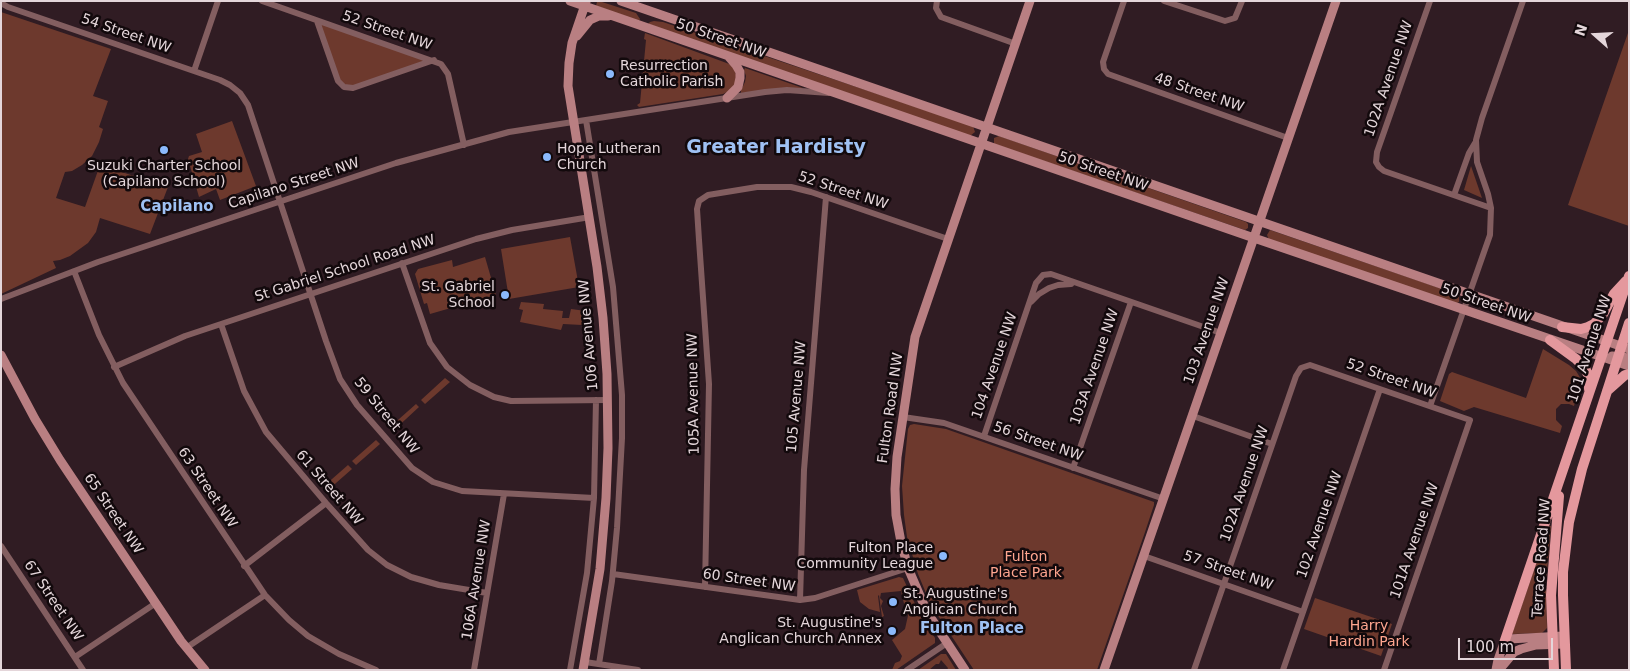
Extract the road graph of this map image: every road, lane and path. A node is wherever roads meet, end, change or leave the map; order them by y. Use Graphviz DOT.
graph roads {
  1 [pos="218,1"];
  2 [pos="262,1"];
  3 [pos="570,1"];
  4 [pos="620,1"];
  5 [pos="937,1"];
  6 [pos="1030,1"];
  7 [pos="1124,1"];
  8 [pos="1164,1"];
  9 [pos="1242,1"];
  10 [pos="1336,1"];
  11 [pos="1430,1"];
  12 [pos="1523,1"];
  13 [pos="1,3"];
  14 [pos="585,4"];
  15 [pos="613,16"];
  16 [pos="317,21"];
  17 [pos="572,43"];
  18 [pos="1016,44"];
  19 [pos="729,57"];
  20 [pos="434,60"];
  21 [pos="194,71"];
  22 [pos="240,93"];
  23 [pos="835,94"];
  24 [pos="727,98"];
  25 [pos="586,120"];
  26 [pos="573,122"];
  27 [pos="987,128"];
  28 [pos="1288,138"];
  29 [pos="1476,140"];
  30 [pos="981,144"];
  31 [pos="464,145"];
  32 [pos="1454,196"];
  33 [pos="826,197"];
  34 [pos="280,201"];
  35 [pos="699,201"];
  36 [pos="1491,208"];
  37 [pos="590,217"];
  38 [pos="1259,222"];
  39 [pos="1254,238"];
  40 [pos="948,239"];
  41 [pos="402,263"];
  42 [pos="74,271"];
  43 [pos="1628,277"];
  44 [pos="1078,284"];
  45 [pos="310,294"];
  46 [pos="1470,295"];
  47 [pos="1,300"];
  48 [pos="1131,302"];
  49 [pos="1029,305"];
  50 [pos="1464,310"];
  51 [pos="1629,323"];
  52 [pos="221,324"];
  53 [pos="1562,327"];
  54 [pos="1221,333"];
  55 [pos="1550,340"];
  56 [pos="1607,342"];
  57 [pos="1621,353"];
  58 [pos="1,355"];
  59 [pos="1602,357"];
  60 [pos="1629,358"];
  61 [pos="1304,366"];
  62 [pos="1629,366"];
  63 [pos="4,367"];
  64 [pos="114,367"];
  65 [pos="1629,374"];
  66 [pos="1380,389"];
  67 [pos="1606,392"];
  68 [pos="1589,396"];
  69 [pos="596,400"];
  70 [pos="608,400"];
  71 [pos="1430,406"];
  72 [pos="1193,416"];
  73 [pos="903,417"];
  74 [pos="1470,420"];
  75 [pos="984,436"];
  76 [pos="1272,444"];
  77 [pos="1073,468"];
  78 [pos="1582,469"];
  79 [pos="1561,478"];
  80 [pos="504,494"];
  81 [pos="594,498"];
  82 [pos="1164,498"];
  83 [pos="326,503"];
  84 [pos="1,546"];
  85 [pos="1144,556"];
  86 [pos="244,566"];
  87 [pos="908,568"];
  88 [pos="612,574"];
  89 [pos="1224,584"];
  90 [pos="705,587"];
  91 [pos="487,593"];
  92 [pos="265,595"];
  93 [pos="800,600"];
  94 [pos="156,603"];
  95 [pos="1303,612"];
  96 [pos="1563,640"];
  97 [pos="1552,641"];
  98 [pos="946,643"];
  99 [pos="1504,643"];
  100 [pos="186,648"];
  101 [pos="75,657"];
  102 [pos="598,664"];
  103 [pos="584,666"];
  104 [pos="83,670"];
  105 [pos="205,670"];
  106 [pos="376,670"];
  107 [pos="474,670"];
  108 [pos="570,670"];
  109 [pos="638,670"];
  110 [pos="907,670"];
  111 [pos="965,670"];
  112 [pos="1104,670"];
  113 [pos="1194,670"];
  114 [pos="1283,670"];
  115 [pos="1384,670"];
  116 [pos="1498,670"];
  117 [pos="1554,670"];
  118 [pos="1566,670"];
  1 -- 21 [label="street"];
  2 -- 16 [label="street, 52 Street NW"];
  3 -- 14 [label="main road, 50 Street NW"];
  4 -- 27 [label="main road, 50 Street NW"];
  5 -- 18 [label="street"];
  6 -- 18 [label="main road, Fulton Road NW"];
  7 -- 28 [label="street, 48 Street NW"];
  8 -- 9 [label="street"];
  10 -- 28 [label="main road, 103 Avenue NW"];
  11 -- 32 [label="street, 102A Avenue NW"];
  12 -- 29 [label="street"];
  13 -- 21 [label="street, 54 Street NW"];
  14 -- 15 [label="main road, 50 Street NW"];
  14 -- 17 [label="main road, 106 Avenue NW"];
  15 -- 17 [label="main road"];
  15 -- 19 [label="main road, 50 Street NW"];
  16 -- 20 [label="street, 52 Street NW"];
  16 -- 20 [label="street, 52 Street NW"];
  17 -- 26 [label="main road, 106 Avenue NW"];
  18 -- 27 [label="main road, Fulton Road NW"];
  19 -- 23 [label="main road, 50 Street NW"];
  19 -- 24 [label="main road"];
  20 -- 31 [label="street"];
  21 -- 22 [label="street, 54 Street NW"];
  22 -- 34 [label="street, 59 Street NW"];
  23 -- 24 [label="street, Capilano Street NW"];
  23 -- 30 [label="main road, 50 Street NW"];
  24 -- 25 [label="street, Capilano Street NW"];
  25 -- 26 [label="street, Capilano Street NW"];
  25 -- 88 [label="street, 106 Avenue NW"];
  26 -- 31 [label="street, Capilano Street NW"];
  26 -- 37 [label="main road, 106 Avenue NW"];
  27 -- 30 [label="main road, Fulton Road NW"];
  27 -- 38 [label="main road, 50 Street NW"];
  28 -- 38 [label="main road, 103 Avenue NW"];
  29 -- 32 [label="street"];
  29 -- 36 [label="street"];
  30 -- 39 [label="main road, 50 Street NW"];
  30 -- 40 [label="main road, Fulton Road NW"];
  31 -- 34 [label="street, Capilano Street NW"];
  32 -- 36 [label="street"];
  33 -- 35 [label="street, 52 Street NW"];
  33 -- 40 [label="street, 52 Street NW"];
  33 -- 93 [label="street, 105 Avenue NW"];
  34 -- 42 [label="street, Capilano Street NW"];
  34 -- 45 [label="street, 59 Street NW"];
  35 -- 90 [label="street, 105A Avenue NW"];
  36 -- 46 [label="street"];
  37 -- 41 [label="street, St Gabriel School Road NW"];
  37 -- 70 [label="main road, 106 Avenue NW"];
  38 -- 39 [label="main road, 103 Avenue NW"];
  38 -- 46 [label="main road, 50 Street NW"];
  39 -- 50 [label="main road, 50 Street NW"];
  39 -- 54 [label="main road, 103 Avenue NW"];
  40 -- 73 [label="main road, Fulton Road NW"];
  41 -- 45 [label="street, St Gabriel School Road NW"];
  41 -- 69 [label="street"];
  42 -- 47 [label="street, Capilano Street NW"];
  42 -- 64 [label="street, 63 Street NW"];
  43 -- 53 [label="main road"];
  43 -- 56 [label="main road, 101 Avenue NW"];
  44 -- 48 [label="street"];
  44 -- 49 [label="street, 104 Avenue NW"];
  44 -- 49 [label="street, 104 Avenue NW"];
  45 -- 52 [label="street, St Gabriel School Road NW"];
  45 -- 80 [label="street, 59 Street NW"];
  46 -- 50 [label="street"];
  46 -- 53 [label="main road, 50 Street NW"];
  48 -- 54 [label="street"];
  48 -- 77 [label="street, 103A Avenue NW"];
  49 -- 75 [label="street, 104 Avenue NW"];
  50 -- 55 [label="main road, 50 Street NW"];
  50 -- 71 [label="street"];
  51 -- 57 [label="main road, 101 Avenue NW"];
  52 -- 64 [label="street, St Gabriel School Road NW"];
  52 -- 83 [label="street, 61 Street NW"];
  53 -- 56 [label="main road, 50 Street NW"];
  54 -- 72 [label="main road, 103 Avenue NW"];
  55 -- 59 [label="main road, 50 Street NW"];
  55 -- 68 [label="main road"];
  56 -- 57 [label="main road, 50 Street NW"];
  56 -- 59 [label="main road, 101 Avenue NW"];
  57 -- 59 [label="main road, 50 Street NW"];
  57 -- 60 [label="main road"];
  57 -- 62 [label="main road, 50 Street NW"];
  57 -- 67 [label="main road, 101 Avenue NW"];
  58 -- 63 [label="main road, 65 Street NW"];
  59 -- 68 [label="main road, 101 Avenue NW"];
  61 -- 66 [label="street, 52 Street NW"];
  61 -- 76 [label="street, 102A Avenue NW"];
  63 -- 94 [label="main road, 65 Street NW"];
  64 -- 86 [label="street, 63 Street NW"];
  65 -- 67 [label="main road"];
  66 -- 71 [label="street, 52 Street NW"];
  66 -- 95 [label="street, 102 Avenue NW"];
  67 -- 78 [label="main road, 101 Avenue NW"];
  68 -- 79 [label="main road, 101 Avenue NW"];
  69 -- 70 [label="street"];
  69 -- 81 [label="street, 106 Avenue NW"];
  70 -- 103 [label="main road, 106 Avenue NW"];
  71 -- 74 [label="street, 52 Street NW"];
  72 -- 76 [label="street"];
  72 -- 82 [label="main road, 103 Avenue NW"];
  73 -- 75 [label="street, 56 Street NW"];
  73 -- 87 [label="main road, Fulton Road NW"];
  74 -- 115 [label="street, 101A Avenue NW"];
  75 -- 77 [label="street, 56 Street NW"];
  76 -- 89 [label="street, 102A Avenue NW"];
  77 -- 82 [label="street, 56 Street NW"];
  78 -- 96 [label="main road, Terrace Road NW"];
  79 -- 97 [label="main road, Terrace Road NW"];
  79 -- 99 [label="main road"];
  80 -- 81 [label="street, 59 Street NW"];
  80 -- 91 [label="street, 106A Avenue NW"];
  81 -- 108 [label="street, 106 Avenue NW"];
  82 -- 85 [label="main road, 103 Avenue NW"];
  83 -- 86 [label="street"];
  83 -- 91 [label="street, 61 Street NW"];
  84 -- 101 [label="street, 67 Street NW"];
  85 -- 89 [label="street, 57 Street NW"];
  85 -- 112 [label="main road, 103 Avenue NW"];
  86 -- 92 [label="street, 63 Street NW"];
  87 -- 93 [label="street, 60 Street NW"];
  87 -- 98 [label="main road, Fulton Road NW"];
  88 -- 90 [label="street, 60 Street NW"];
  88 -- 102 [label="street, 106 Avenue NW"];
  89 -- 95 [label="street, 57 Street NW"];
  89 -- 113 [label="street, 102A Avenue NW"];
  90 -- 93 [label="street, 60 Street NW"];
  91 -- 107 [label="street, 106A Avenue NW"];
  92 -- 100 [label="street"];
  92 -- 106 [label="street, 63 Street NW"];
  94 -- 100 [label="main road, 65 Street NW"];
  94 -- 101 [label="street"];
  95 -- 114 [label="street, 102 Avenue NW"];
  96 -- 97 [label="main road"];
  96 -- 118 [label="main road, Terrace Road NW"];
  97 -- 99 [label="main road"];
  97 -- 116 [label="main road"];
  97 -- 117 [label="main road, Terrace Road NW"];
  98 -- 110 [label="street"];
  98 -- 111 [label="main road, Fulton Road NW"];
  99 -- 116 [label="main road"];
  100 -- 105 [label="main road, 65 Street NW"];
  101 -- 104 [label="street, 67 Street NW"];
  102 -- 103 [label="street"];
  102 -- 109 [label="street"];
}
